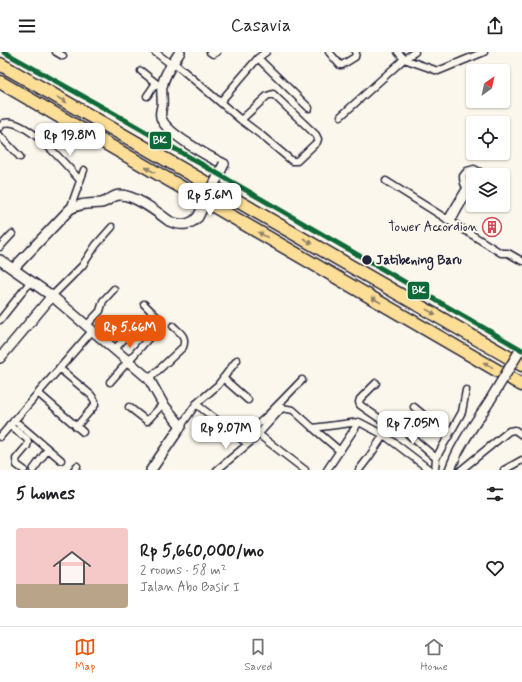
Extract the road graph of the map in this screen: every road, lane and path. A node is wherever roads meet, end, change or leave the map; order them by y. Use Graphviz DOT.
graph roads {
  1 [pos="56,52"];
  2 [pos="155,52"];
  3 [pos="180,52"];
  4 [pos="210,52"];
  5 [pos="217,52"];
  6 [pos="266,52"];
  7 [pos="329,52"];
  8 [pos="356,52"];
  9 [pos="398,52"];
  10 [pos="415,52"];
  11 [pos="484,52"];
  12 [pos="63,56"];
  13 [pos="258,58"];
  14 [pos="404,59"];
  15 [pos="173,63"];
  16 [pos="0,64"];
  17 [pos="141,71"];
  18 [pos="0,82"];
  19 [pos="159,86"];
  20 [pos="147,96"];
  21 [pos="221,101"];
  22 [pos="309,108"];
  23 [pos="341,116"];
  24 [pos="241,120"];
  25 [pos="0,126"];
  26 [pos="0,136"];
  27 [pos="20,157"];
  28 [pos="84,170"];
  29 [pos="466,172"];
  30 [pos="80,180"];
  31 [pos="386,181"];
  32 [pos="466,186"];
  33 [pos="466,195"];
  34 [pos="70,209"];
  35 [pos="449,221"];
  36 [pos="112,227"];
  37 [pos="12,234"];
  38 [pos="0,247"];
  39 [pos="0,260"];
  40 [pos="522,261"];
  41 [pos="13,269"];
  42 [pos="31,281"];
  43 [pos="114,289"];
  44 [pos="52,296"];
  45 [pos="144,304"];
  46 [pos="0,320"];
  47 [pos="173,326"];
  48 [pos="89,329"];
  49 [pos="132,330"];
  50 [pos="522,347"];
  51 [pos="115,349"];
  52 [pos="0,358"];
  53 [pos="238,360"];
  54 [pos="128,361"];
  55 [pos="522,365"];
  56 [pos="60,368"];
  57 [pos="223,378"];
  58 [pos="149,379"];
  59 [pos="302,380"];
  60 [pos="110,382"];
  61 [pos="376,383"];
  62 [pos="522,385"];
  63 [pos="466,390"];
  64 [pos="38,393"];
  65 [pos="248,400"];
  66 [pos="162,404"];
  67 [pos="196,404"];
  68 [pos="129,407"];
  69 [pos="414,407"];
  70 [pos="359,422"];
  71 [pos="11,423"];
  72 [pos="181,426"];
  73 [pos="76,427"];
  74 [pos="313,428"];
  75 [pos="83,432"];
  76 [pos="258,434"];
  77 [pos="408,434"];
  78 [pos="384,435"];
  79 [pos="522,435"];
  80 [pos="449,436"];
  81 [pos="0,437"];
  82 [pos="241,439"];
  83 [pos="248,444"];
  84 [pos="48,449"];
  85 [pos="340,451"];
  86 [pos="436,458"];
  87 [pos="61,460"];
  88 [pos="522,460"];
  89 [pos="423,464"];
  90 [pos="24,470"];
  91 [pos="33,470"];
  92 [pos="151,470"];
  93 [pos="217,470"];
  94 [pos="305,470"];
  95 [pos="327,470"];
  96 [pos="359,470"];
  97 [pos="418,470"];
  98 [pos="430,470"];
  99 [pos="434,470"];
  100 [pos="450,470"];
  101 [pos="460,470"];
  102 [pos="504,470"];
  1 -- 12 [label="street"];
  2 -- 15 [label="street"];
  3 -- 15 [label="street"];
  4 -- 5 [label="street"];
  6 -- 13 [label="street"];
  7 -- 8 [label="street"];
  9 -- 14 [label="street"];
  10 -- 14 [label="street"];
  11 -- 14 [label="street"];
  13 -- 21 [label="street"];
  13 -- 22 [label="street"];
  14 -- 23 [label="street"];
  15 -- 19 [label="street"];
  15 -- 21 [label="street"];
  16 -- 55 [label="highway, one-way"];
  17 -- 19 [label="street"];
  62 -- 18 [label="highway, one-way"];
  19 -- 20 [label="street"];
  19 -- 34 [label="street, bridge"];
  21 -- 24 [label="street"];
  24 -- 24 [label="street"];
  25 -- 30 [label="street"];
  26 -- 27 [label="street"];
  28 -- 30 [label="street"];
  29 -- 32 [label="street"];
  30 -- 34 [label="street"];
  31 -- 35 [label="street"];
  33 -- 35 [label="street"];
  34 -- 41 [label="street"];
  35 -- 40 [label="street"];
  36 -- 44 [label="street"];
  37 -- 38 [label="street"];
  39 -- 41 [label="street"];
  41 -- 42 [label="street"];
  42 -- 44 [label="street"];
  42 -- 46 [label="street"];
  43 -- 48 [label="street"];
  44 -- 48 [label="street"];
  44 -- 52 [label="street"];
  45 -- 54 [label="street"];
  47 -- 58 [label="street"];
  48 -- 51 [label="street"];
  48 -- 56 [label="street"];
  49 -- 51 [label="street"];
  50 -- 100 [label="street, bridge"];
  51 -- 54 [label="street"];
  53 -- 57 [label="street"];
  54 -- 58 [label="street"];
  54 -- 60 [label="street"];
  56 -- 64 [label="street"];
  56 -- 73 [label="street"];
  57 -- 65 [label="street"];
  57 -- 67 [label="street"];
  58 -- 66 [label="street"];
  59 -- 82 [label="street"];
  61 -- 78 [label="street"];
  63 -- 80 [label="street"];
  64 -- 71 [label="street"];
  64 -- 73 [label="street"];
  66 -- 68 [label="street"];
  66 -- 72 [label="street"];
  67 -- 72 [label="street"];
  67 -- 82 [label="street"];
  69 -- 80 [label="street"];
  70 -- 74 [label="street"];
  70 -- 78 [label="street"];
  70 -- 85 [label="street"];
  71 -- 81 [label="street"];
  71 -- 84 [label="street"];
  71 -- 90 [label="street"];
  72 -- 92 [label="street"];
  73 -- 75 [label="street"];
  74 -- 76 [label="street"];
  74 -- 85 [label="street"];
  76 -- 83 [label="street"];
  76 -- 94 [label="street"];
  77 -- 86 [label="street"];
  78 -- 89 [label="street"];
  78 -- 96 [label="street"];
  79 -- 101 [label="street"];
  80 -- 86 [label="street"];
  82 -- 83 [label="street"];
  83 -- 93 [label="street"];
  84 -- 87 [label="street"];
  84 -- 91 [label="street"];
  85 -- 95 [label="street"];
  86 -- 99 [label="street"];
  88 -- 102 [label="street"];
  89 -- 97 [label="street"];
  89 -- 98 [label="street"];
}
